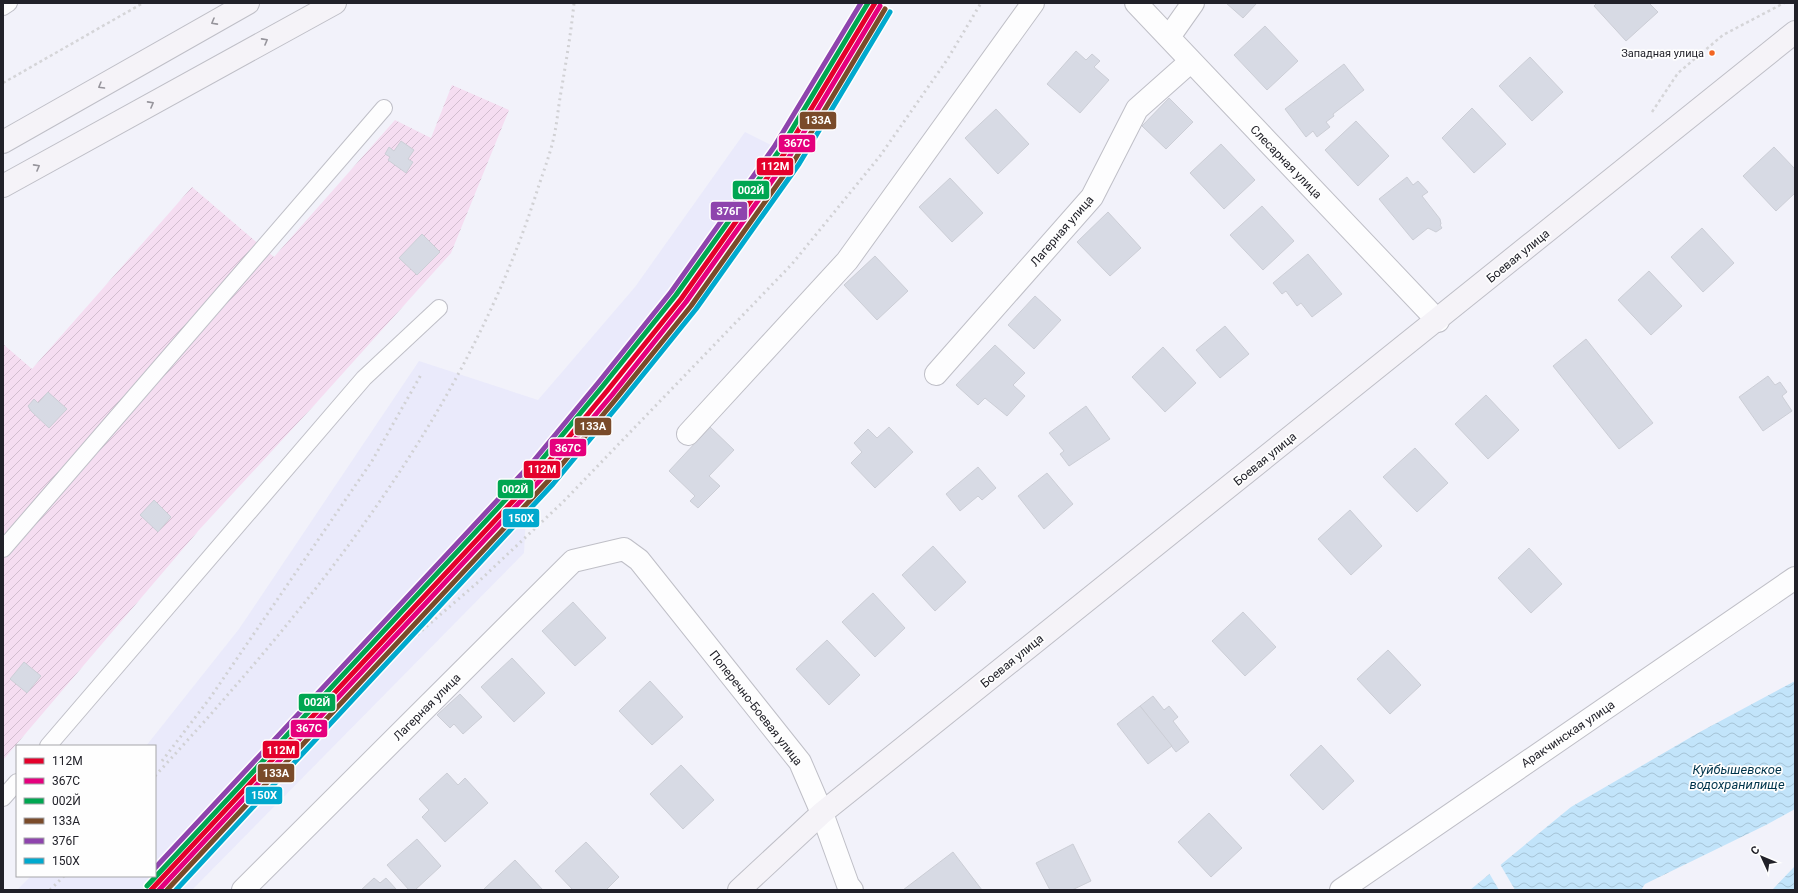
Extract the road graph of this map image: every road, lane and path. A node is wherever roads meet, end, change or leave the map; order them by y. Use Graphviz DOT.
graph roads {
  1 [pos="9,3"];
  2 [pos="143,3"];
  3 [pos="248,3"];
  4 [pos="334,3"];
  5 [pos="1033,3"];
  6 [pos="1136,3"];
  7 [pos="1193,3"];
  8 [pos="3,7"];
  9 [pos="1795,32"];
  10 [pos="1169,37"];
  11 [pos="1190,62"];
  12 [pos="3,84"];
  13 [pos="384,108"];
  14 [pos="3,142"];
  15 [pos="3,186"];
  16 [pos="439,308"];
  17 [pos="1438,320"];
  18 [pos="936,374"];
  19 [pos="688,434"];
  20 [pos="3,549"];
  21 [pos="624,549"];
  22 [pos="1795,578"];
  23 [pos="49,745"];
  24 [pos="16,783"];
  25 [pos="3,798"];
  26 [pos="822,813"];
  27 [pos="243,890"];
  28 [pos="739,890"];
  29 [pos="852,890"];
  30 [pos="1342,890"];
  1 -- 8 [label="lane"];
  2 -- 12 [label="path"];
  3 -- 14 [label="main road, one-way"];
  15 -- 4 [label="main road, one-way"];
  5 -- 19 [label="street"];
  6 -- 10 [label="street, Слесарная улица"];
  7 -- 10 [label="street"];
  9 -- 17 [label="main road, Боевая улица"];
  10 -- 11 [label="street, Слесарная улица"];
  11 -- 17 [label="street, Слесарная улица"];
  11 -- 18 [label="street, Лагерная улица"];
  13 -- 20 [label="lane"];
  16 -- 23 [label="lane"];
  17 -- 26 [label="main road, Боевая улица"];
  21 -- 26 [label="street, Поперечно-Боевая улица"];
  21 -- 27 [label="street, Лагерная улица"];
  22 -- 30 [label="street, Аракчинская улица"];
  24 -- 25 [label="lane"];
  26 -- 28 [label="main road, Боевая улица"];
  26 -- 29 [label="street, Поперечно-Боевая улица"];
}
